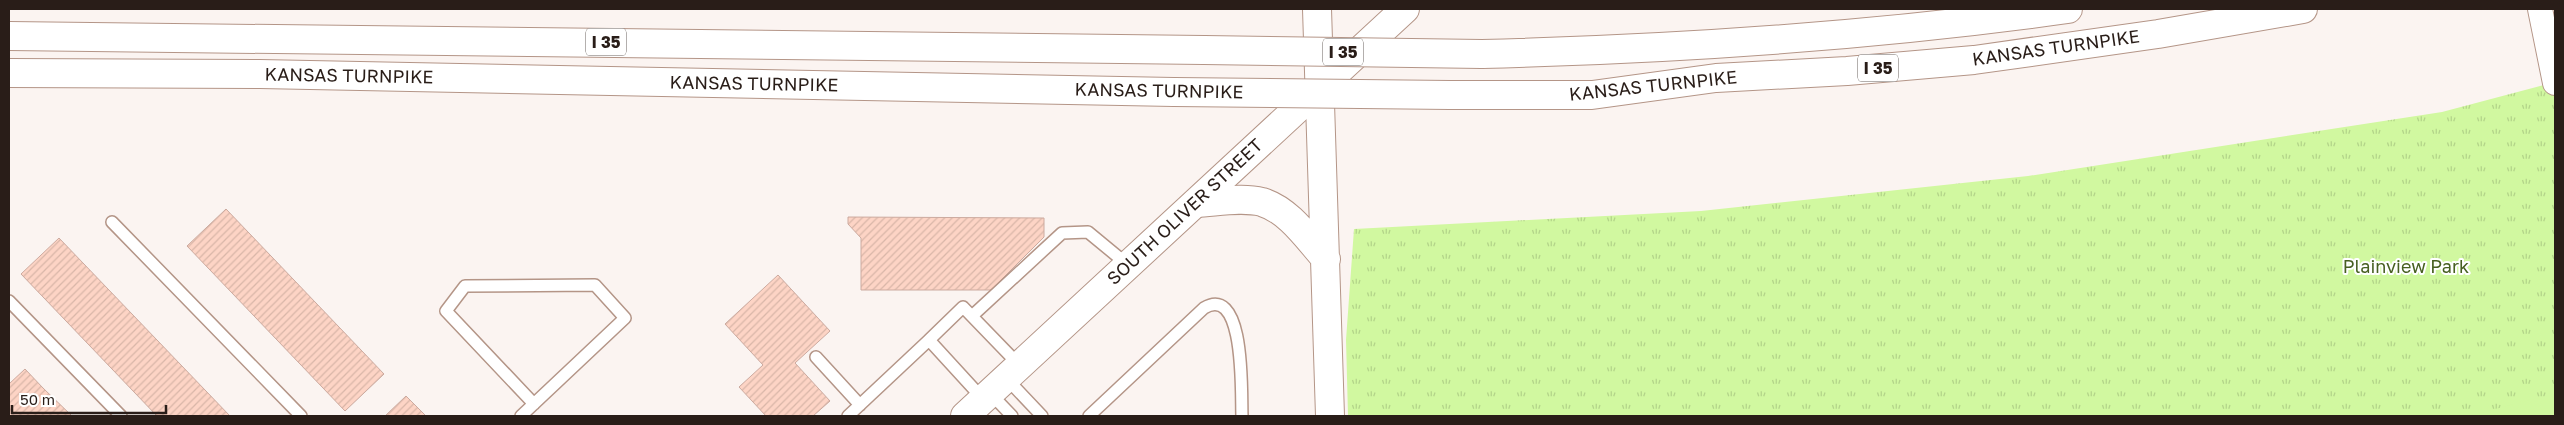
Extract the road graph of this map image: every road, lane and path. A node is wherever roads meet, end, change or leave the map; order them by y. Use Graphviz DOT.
graph roads {
  1 [pos="1316,9"];
  2 [pos="1405,9"];
  3 [pos="2068,9"];
  4 [pos="2304,9"];
  5 [pos="2541,12"];
  6 [pos="9,36"];
  7 [pos="9,73"];
  8 [pos="2555,83"];
  9 [pos="1319,88"];
  10 [pos="1196,203"];
  11 [pos="112,222"];
  12 [pos="1326,259"];
  13 [pos="1128,265"];
  14 [pos="9,301"];
  15 [pos="972,316"];
  16 [pos="929,340"];
  17 [pos="816,357"];
  18 [pos="993,390"];
  19 [pos="534,404"];
  20 [pos="860,405"];
  21 [pos="121,416"];
  22 [pos="301,416"];
  23 [pos="521,416"];
  24 [pos="848,416"];
  25 [pos="1012,416"];
  26 [pos="1042,416"];
  27 [pos="1088,416"];
  28 [pos="1242,416"];
  29 [pos="1330,416"];
  1 -- 9 [label="main road"];
  2 -- 9 [label="main road, SOUTH OLIVER STREET"];
  3 -- 6 [label="main road, KANSAS TURNPIKE / I 35, bridge"];
  4 -- 7 [label="main road, KANSAS TURNPIKE / I 35, bridge"];
  5 -- 8 [label="street"];
  9 -- 10 [label="main road, SOUTH OLIVER STREET"];
  9 -- 12 [label="main road"];
  10 -- 12 [label="main road"];
  10 -- 13 [label="main road, SOUTH OLIVER STREET"];
  11 -- 22 [label="lane"];
  12 -- 29 [label="main road"];
  13 -- 15 [label="lane"];
  13 -- 18 [label="main road, SOUTH OLIVER STREET"];
  14 -- 21 [label="lane"];
  15 -- 16 [label="lane"];
  15 -- 18 [label="lane"];
  16 -- 18 [label="lane"];
  16 -- 20 [label="lane"];
  17 -- 20 [label="lane"];
  18 -- 25 [label="lane"];
  18 -- 26 [label="lane"];
  19 -- 19 [label="lane"];
  19 -- 23 [label="lane"];
  20 -- 24 [label="lane"];
  27 -- 28 [label="lane"];
}
